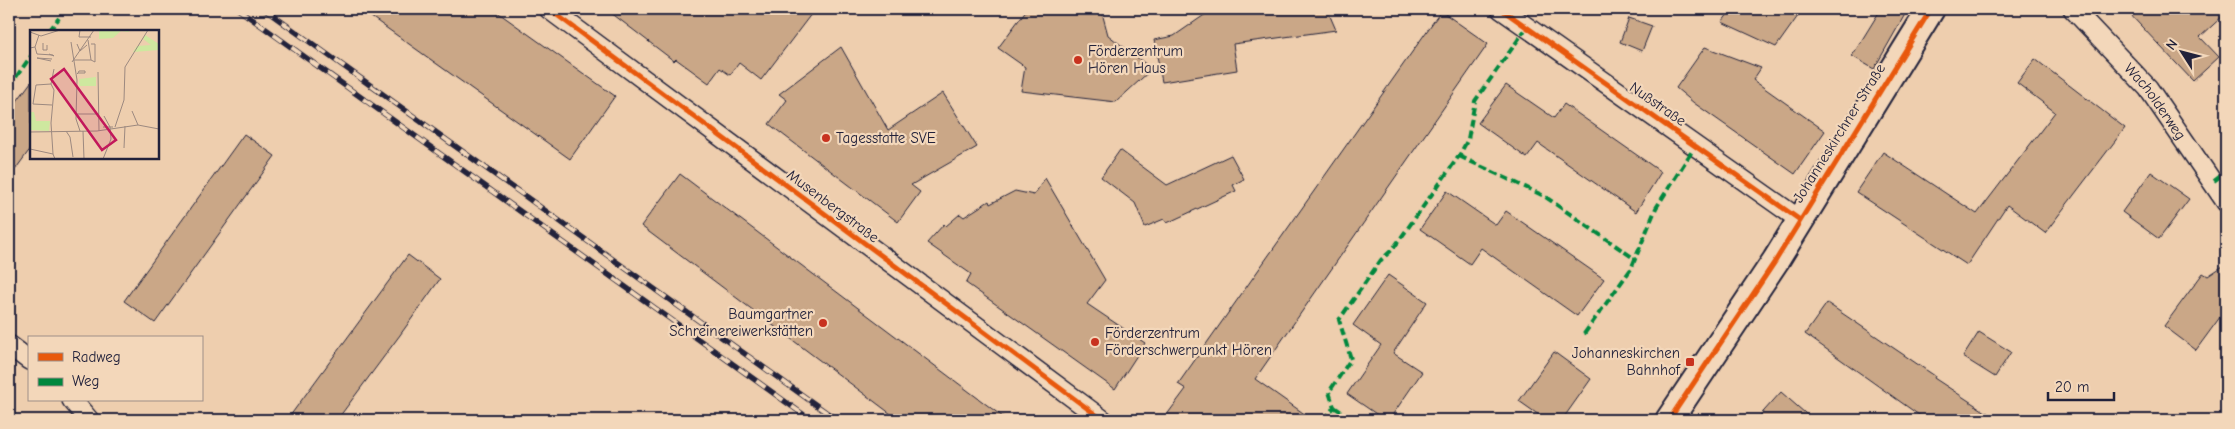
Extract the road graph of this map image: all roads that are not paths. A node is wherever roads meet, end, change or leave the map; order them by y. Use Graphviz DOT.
graph roads {
  1 [pos="549,9"];
  2 [pos="1501,9"];
  3 [pos="1930,9"];
  4 [pos="2073,9"];
  5 [pos="2226,202"];
  6 [pos="1800,220"];
  7 [pos="9,345"];
  8 [pos="28,359"];
  9 [pos="74,402"];
  10 [pos="89,420"];
  11 [pos="1103,420"];
  12 [pos="1669,420"];
  1 -- 11 [label="street, Musenbergstraße"];
  2 -- 6 [label="street, Nußstraße"];
  3 -- 6 [label="street, Johanneskirchner Straße"];
  4 -- 5 [label="street, Wacholderweg"];
  6 -- 12 [label="street, Johanneskirchner Straße"];
  7 -- 8 [label="street"];
  9 -- 10 [label="street"];
}
